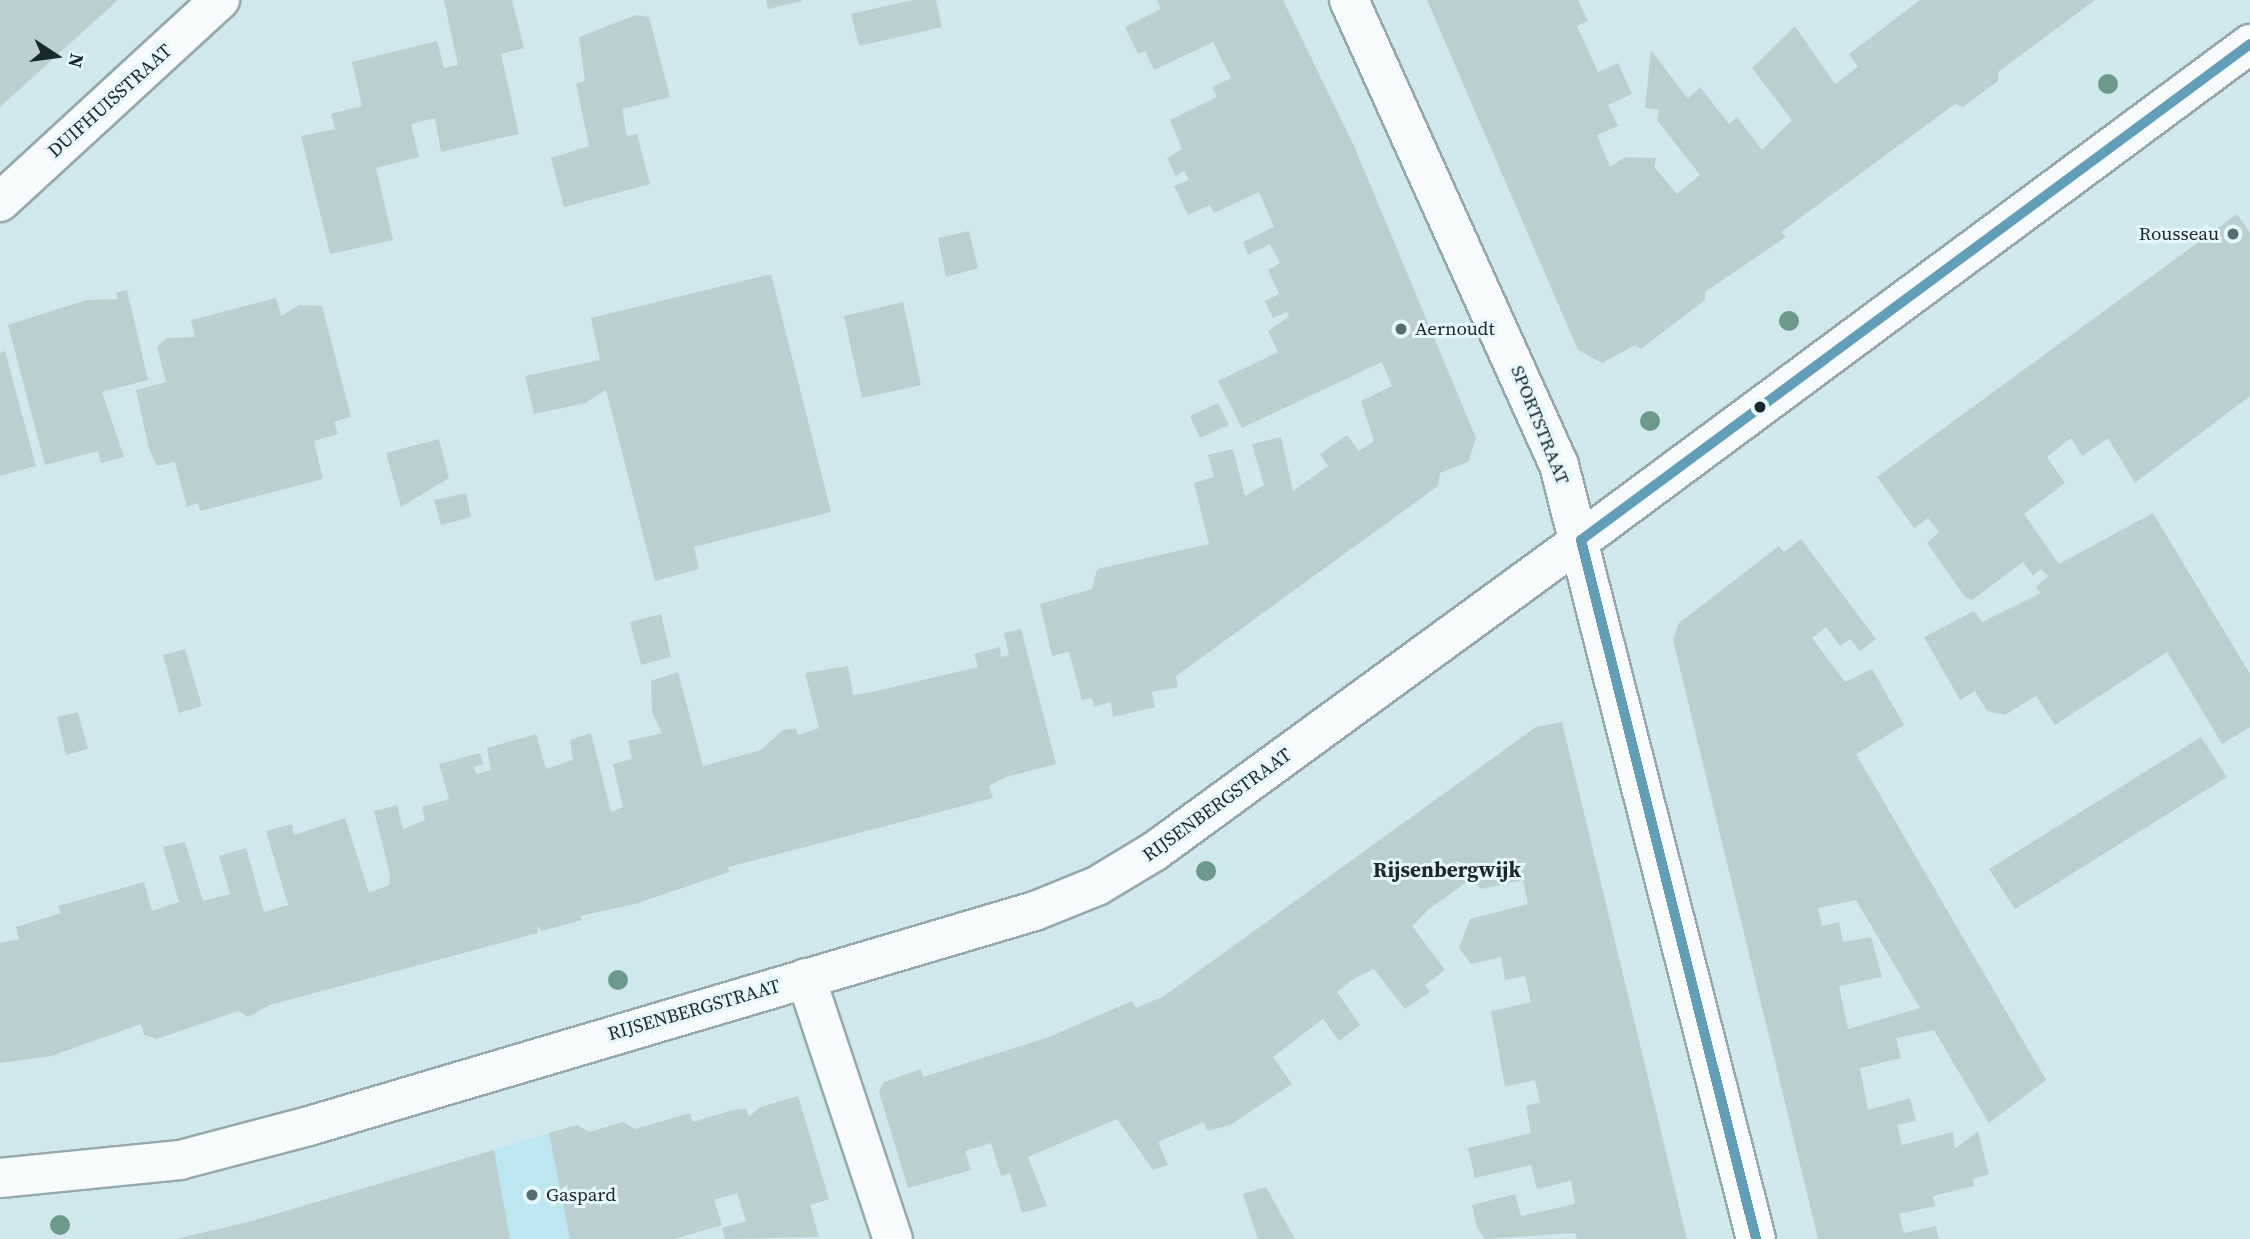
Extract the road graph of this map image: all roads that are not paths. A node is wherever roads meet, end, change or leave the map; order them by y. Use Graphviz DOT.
graph roads {
  1 [pos="220,0"];
  2 [pos="1349,0"];
  3 [pos="2250,44"];
  4 [pos="0,202"];
  5 [pos="1581,540"];
  6 [pos="806,978"];
  7 [pos="0,1178"];
  8 [pos="893,1239"];
  9 [pos="1756,1239"];
  1 -- 4 [label="street, DUIFHUISSTRAAT"];
  2 -- 5 [label="street, SPORTSTRAAT"];
  3 -- 5 [label="street, RIJSENBERGSTRAAT"];
  5 -- 6 [label="street, RIJSENBERGSTRAAT"];
  5 -- 9 [label="street, SPORTSTRAAT"];
  6 -- 7 [label="street, RIJSENBERGSTRAAT"];
  6 -- 8 [label="street"];
}
